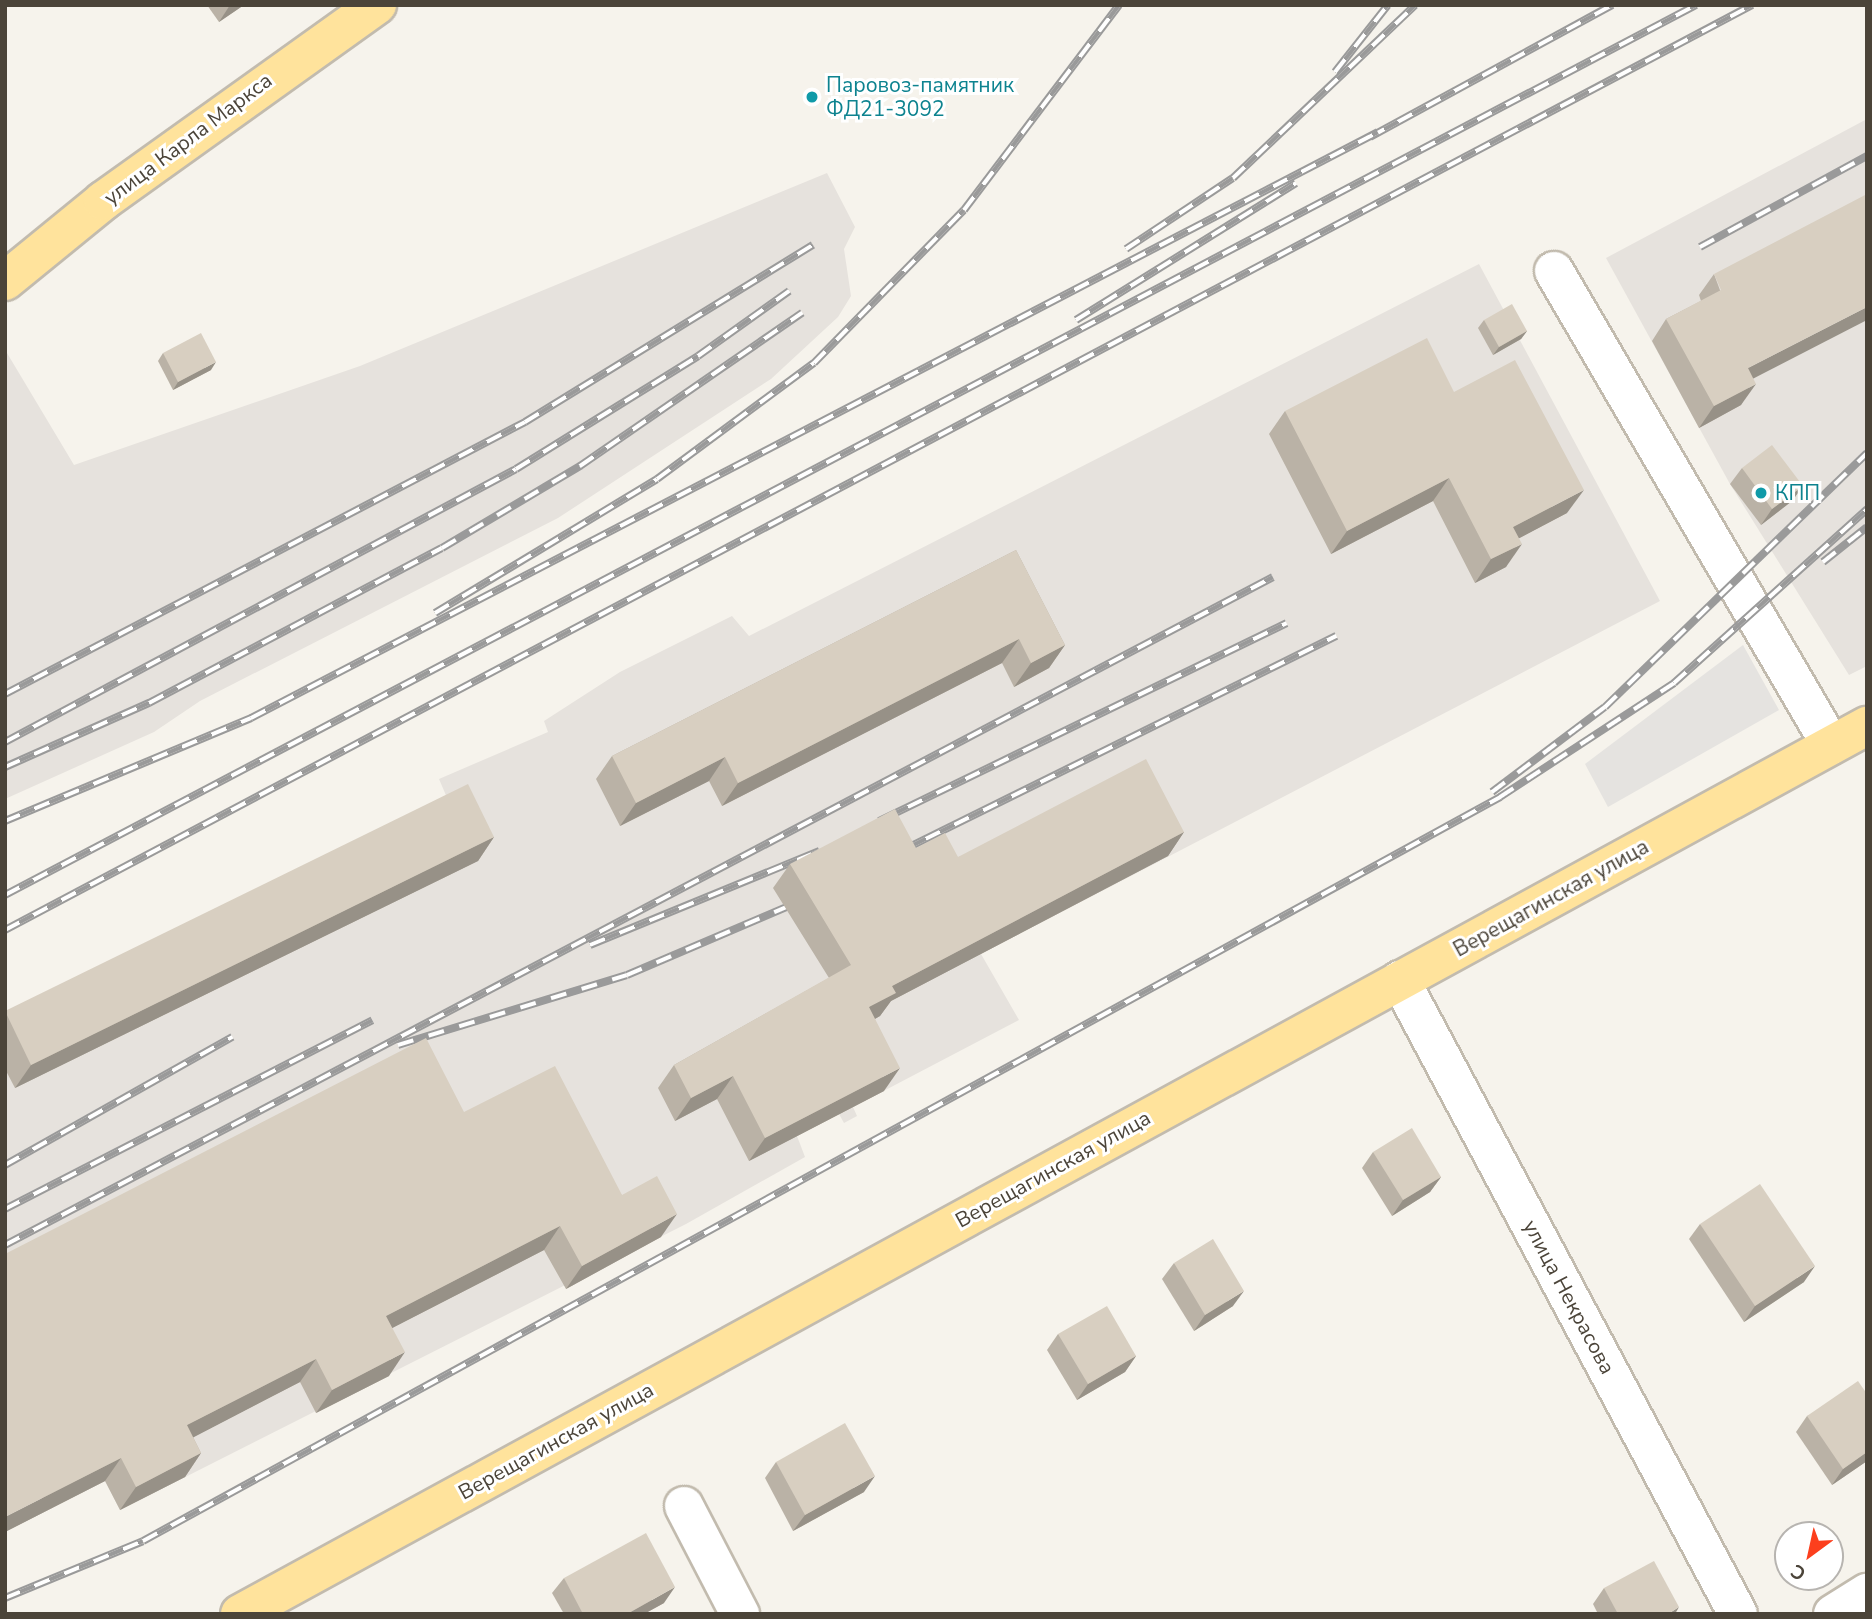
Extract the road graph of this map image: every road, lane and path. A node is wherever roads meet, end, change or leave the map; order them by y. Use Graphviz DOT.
graph roads {
  1 [pos="377,5"];
  2 [pos="1554,271"];
  3 [pos="5,281"];
  4 [pos="1867,726"];
  5 [pos="1831,745"];
  6 [pos="1400,980"];
  7 [pos="684,1506"];
  8 [pos="1867,1593"];
  9 [pos="240,1614"];
  10 [pos="740,1614"];
  11 [pos="1738,1614"];
  12 [pos="1833,1614"];
  1 -- 3 [label="main road, улица Карла Маркса"];
  2 -- 5 [label="street"];
  4 -- 5 [label="main road, Верещагинская улица"];
  5 -- 6 [label="main road, Верещагинская улица"];
  6 -- 9 [label="main road, Верещагинская улица"];
  6 -- 11 [label="street, улица Некрасова"];
  7 -- 10 [label="street"];
  8 -- 12 [label="street"];
}
